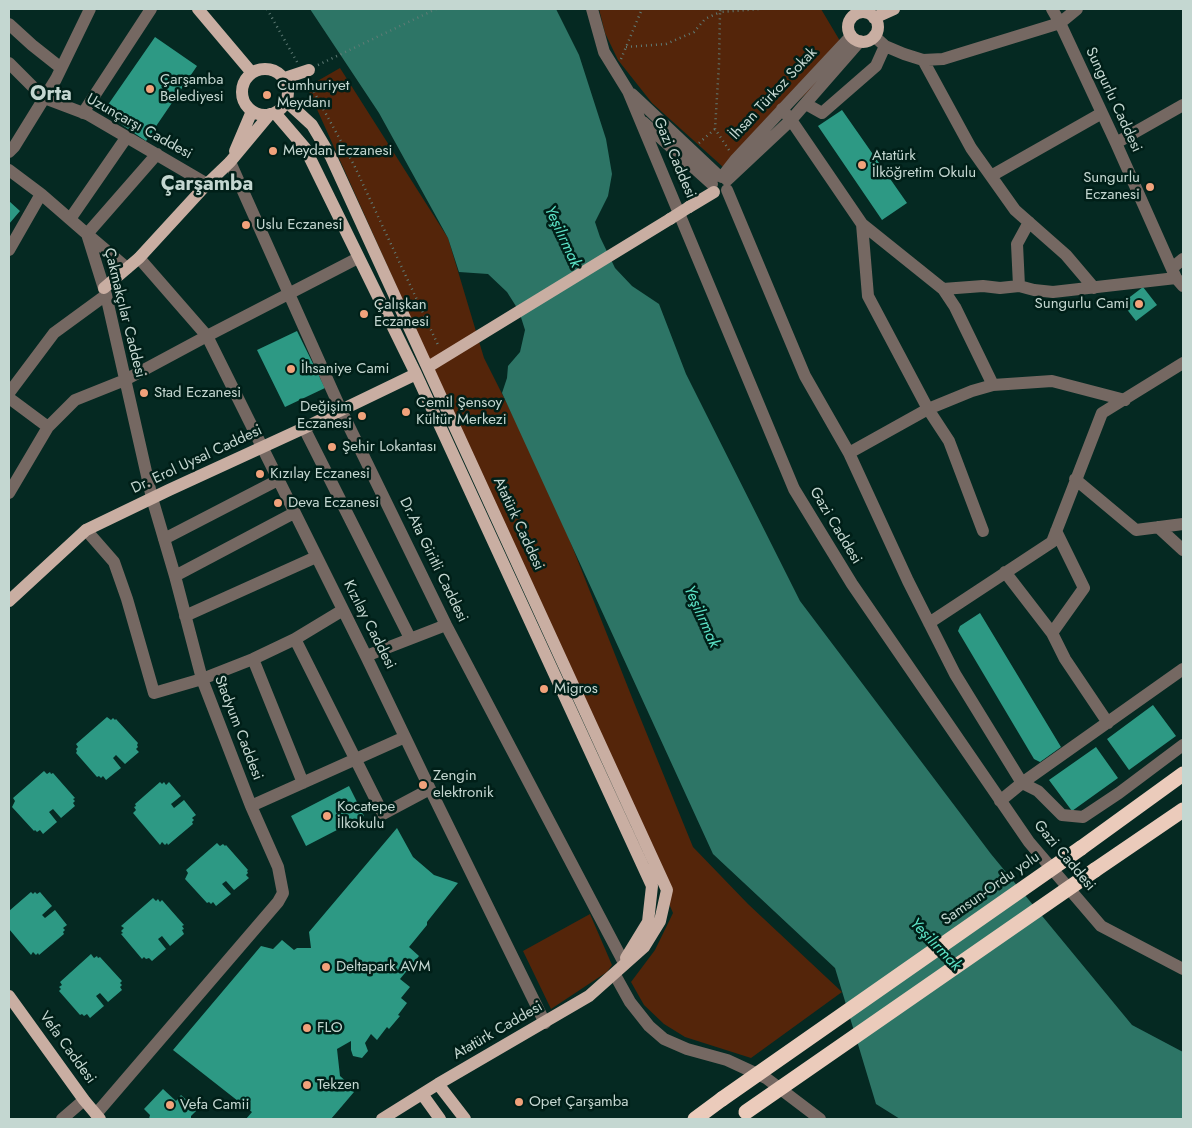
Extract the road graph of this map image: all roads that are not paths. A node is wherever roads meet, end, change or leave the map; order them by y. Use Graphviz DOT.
graph roads {
  1 [pos="90,9"];
  2 [pos="151,9"];
  3 [pos="198,9"];
  4 [pos="592,9"];
  5 [pos="894,9"];
  6 [pos="1052,9"];
  7 [pos="1077,9"];
  8 [pos="854,11"];
  9 [pos="874,18"];
  10 [pos="1060,23"];
  11 [pos="9,24"];
  12 [pos="874,36"];
  13 [pos="855,38"];
  14 [pos="885,46"];
  15 [pos="922,60"];
  16 [pos="9,63"];
  17 [pos="61,68"];
  18 [pos="252,73"];
  19 [pos="309,76"];
  20 [pos="285,78"];
  21 [pos="628,91"];
  22 [pos="44,98"];
  23 [pos="287,102"];
  24 [pos="806,104"];
  25 [pos="1183,105"];
  26 [pos="782,109"];
  27 [pos="252,111"];
  28 [pos="83,112"];
  29 [pos="1102,113"];
  30 [pos="272,114"];
  31 [pos="640,118"];
  32 [pos="791,120"];
  33 [pos="126,138"];
  34 [pos="1116,143"];
  35 [pos="9,152"];
  36 [pos="158,154"];
  37 [pos="230,162"];
  38 [pos="9,170"];
  39 [pos="991,176"];
  40 [pos="207,184"];
  41 [pos="720,185"];
  42 [pos="41,194"];
  43 [pos="70,219"];
  44 [pos="1029,222"];
  45 [pos="862,224"];
  46 [pos="87,234"];
  47 [pos="9,250"];
  48 [pos="139,258"];
  49 [pos="358,258"];
  50 [pos="1183,259"];
  51 [pos="127,268"];
  52 [pos="1177,277"];
  53 [pos="1019,286"];
  54 [pos="1094,288"];
  55 [pos="943,289"];
  56 [pos="105,291"];
  57 [pos="289,293"];
  58 [pos="207,336"];
  59 [pos="1183,363"];
  60 [pos="428,367"];
  61 [pos="416,374"];
  62 [pos="125,380"];
  63 [pos="993,385"];
  64 [pos="9,393"];
  65 [pos="9,398"];
  66 [pos="1125,400"];
  67 [pos="928,409"];
  68 [pos="341,410"];
  69 [pos="48,427"];
  70 [pos="304,428"];
  71 [pos="261,447"];
  72 [pos="849,452"];
  73 [pos="278,480"];
  74 [pos="1075,480"];
  75 [pos="9,493"];
  76 [pos="152,498"];
  77 [pos="294,513"];
  78 [pos="1183,524"];
  79 [pos="1158,527"];
  80 [pos="86,530"];
  81 [pos="983,531"];
  82 [pos="1056,531"];
  83 [pos="164,538"];
  84 [pos="1183,550"];
  85 [pos="316,557"];
  86 [pos="1005,572"];
  87 [pos="176,576"];
  88 [pos="9,601"];
  89 [pos="343,610"];
  90 [pos="185,616"];
  91 [pos="929,623"];
  92 [pos="446,625"];
  93 [pos="1052,633"];
  94 [pos="410,638"];
  95 [pos="295,639"];
  96 [pos="366,656"];
  97 [pos="253,659"];
  98 [pos="1183,669"];
  99 [pos="202,679"];
  100 [pos="1108,723"];
  101 [pos="405,737"];
  102 [pos="1183,746"];
  103 [pos="356,759"];
  104 [pos="1183,774"];
  105 [pos="303,783"];
  106 [pos="1022,783"];
  107 [pos="430,789"];
  108 [pos="1000,801"];
  109 [pos="251,806"];
  110 [pos="1183,810"];
  111 [pos="624,963"];
  112 [pos="1183,969"];
  113 [pos="614,974"];
  114 [pos="9,996"];
  115 [pos="545,1023"];
  116 [pos="438,1084"];
  117 [pos="422,1094"];
  118 [pos="84,1100"];
  119 [pos="98,1117"];
  120 [pos="743,1117"];
  121 [pos="62,1119"];
  122 [pos="382,1119"];
  123 [pos="440,1119"];
  124 [pos="465,1119"];
  125 [pos="695,1119"];
  126 [pos="820,1119"];
  1 -- 17 [label="street"];
  2 -- 28 [label="street"];
  3 -- 18 [label="main road"];
  4 -- 21 [label="street, Gazi Caddesi"];
  5 -- 9 [label="main road"];
  6 -- 10 [label="street, Sungurlu Caddesi"];
  7 -- 10 [label="street"];
  8 -- 9 [label="main road"];
  8 -- 13 [label="main road"];
  9 -- 12 [label="main road"];
  10 -- 15 [label="street"];
  10 -- 29 [label="street, Sungurlu Caddesi"];
  11 -- 17 [label="street"];
  12 -- 13 [label="main road"];
  12 -- 14 [label="street"];
  13 -- 24 [label="street"];
  13 -- 26 [label="street, İhsan Türkoz Sokak"];
  14 -- 15 [label="street"];
  14 -- 24 [label="street"];
  15 -- 39 [label="street"];
  16 -- 22 [label="street, Uzunçarşı Caddesi"];
  17 -- 22 [label="street"];
  18 -- 20 [label="main road"];
  18 -- 27 [label="main road"];
  19 -- 20 [label="main road"];
  20 -- 23 [label="main road"];
  21 -- 31 [label="street, Gazi Caddesi"];
  21 -- 41 [label="street"];
  22 -- 28 [label="street, Uzunçarşı Caddesi"];
  22 -- 35 [label="street"];
  23 -- 30 [label="main road"];
  23 -- 60 [label="main road, Atatürk Caddesi"];
  24 -- 32 [label="street"];
  25 -- 34 [label="street"];
  26 -- 32 [label="street"];
  26 -- 41 [label="street, İhsan Türkoz Sokak"];
  27 -- 30 [label="main road"];
  27 -- 37 [label="main road"];
  28 -- 33 [label="street, Uzunçarşı Caddesi"];
  29 -- 34 [label="street, Sungurlu Caddesi"];
  29 -- 39 [label="street"];
  30 -- 37 [label="main road"];
  30 -- 49 [label="main road, Atatürk Caddesi"];
  31 -- 41 [label="street"];
  31 -- 108 [label="street, Gazi Caddesi"];
  32 -- 41 [label="street"];
  32 -- 45 [label="street"];
  33 -- 36 [label="street, Uzunçarşı Caddesi"];
  33 -- 43 [label="street"];
  34 -- 52 [label="street, Sungurlu Caddesi"];
  36 -- 40 [label="street, Uzunçarşı Caddesi"];
  36 -- 46 [label="street"];
  37 -- 40 [label="main road"];
  37 -- 57 [label="street, Dr.Ata Giritli Caddesi"];
  38 -- 42 [label="street, Çakmakçılar Caddesi"];
  39 -- 44 [label="street"];
  40 -- 48 [label="main road"];
  41 -- 60 [label="main road, bridge"];
  41 -- 72 [label="street"];
  42 -- 43 [label="street, Çakmakçılar Caddesi"];
  42 -- 47 [label="street"];
  43 -- 46 [label="street, Çakmakçılar Caddesi"];
  44 -- 53 [label="street"];
  44 -- 54 [label="street"];
  45 -- 55 [label="street"];
  45 -- 67 [label="street"];
  46 -- 51 [label="street"];
  46 -- 56 [label="street, Çakmakçılar Caddesi"];
  48 -- 51 [label="main road"];
  48 -- 58 [label="street, Kızılay Caddesi"];
  49 -- 57 [label="street"];
  49 -- 61 [label="main road, Atatürk Caddesi"];
  50 -- 52 [label="street"];
  51 -- 56 [label="main road"];
  52 -- 54 [label="street"];
  53 -- 54 [label="street"];
  53 -- 55 [label="street"];
  55 -- 63 [label="street"];
  56 -- 62 [label="street, Çakmakçılar Caddesi"];
  56 -- 64 [label="street"];
  57 -- 58 [label="street"];
  57 -- 68 [label="street, Dr.Ata Giritli Caddesi"];
  58 -- 62 [label="street"];
  58 -- 71 [label="street, Kızılay Caddesi"];
  59 -- 66 [label="street"];
  60 -- 61 [label="main road, Dr. Erol Uysal Caddesi"];
  60 -- 111 [label="main road, Atatürk Caddesi"];
  61 -- 68 [label="main road, Dr. Erol Uysal Caddesi"];
  61 -- 111 [label="main road, Atatürk Caddesi"];
  62 -- 69 [label="street"];
  62 -- 76 [label="street, Çakmakçılar Caddesi"];
  63 -- 66 [label="street"];
  63 -- 67 [label="street"];
  65 -- 69 [label="street"];
  66 -- 74 [label="street"];
  67 -- 72 [label="street"];
  67 -- 81 [label="street"];
  68 -- 70 [label="main road, Dr. Erol Uysal Caddesi"];
  68 -- 92 [label="street, Dr.Ata Giritli Caddesi"];
  69 -- 75 [label="street"];
  70 -- 71 [label="main road, Dr. Erol Uysal Caddesi"];
  70 -- 94 [label="street"];
  71 -- 73 [label="street, Kızılay Caddesi"];
  71 -- 76 [label="main road, Dr. Erol Uysal Caddesi"];
  72 -- 91 [label="street"];
  73 -- 77 [label="street, Kızılay Caddesi"];
  73 -- 83 [label="street"];
  74 -- 79 [label="street"];
  74 -- 82 [label="street"];
  76 -- 80 [label="main road, Dr. Erol Uysal Caddesi"];
  76 -- 83 [label="street, Stadyum Caddesi"];
  77 -- 85 [label="street, Kızılay Caddesi"];
  77 -- 87 [label="street"];
  78 -- 79 [label="street"];
  79 -- 84 [label="street"];
  80 -- 88 [label="main road, Dr. Erol Uysal Caddesi"];
  80 -- 99 [label="street"];
  82 -- 86 [label="street"];
  82 -- 93 [label="street"];
  83 -- 87 [label="street, Stadyum Caddesi"];
  85 -- 89 [label="street, Kızılay Caddesi"];
  85 -- 90 [label="street"];
  86 -- 91 [label="street"];
  86 -- 93 [label="street"];
  87 -- 90 [label="street, Stadyum Caddesi"];
  89 -- 95 [label="street"];
  89 -- 96 [label="street, Kızılay Caddesi"];
  90 -- 99 [label="street, Stadyum Caddesi"];
  91 -- 106 [label="street"];
  92 -- 94 [label="street"];
  92 -- 111 [label="street, Dr.Ata Giritli Caddesi"];
  93 -- 100 [label="street"];
  94 -- 96 [label="street"];
  95 -- 97 [label="street"];
  95 -- 103 [label="street"];
  96 -- 101 [label="street, Kızılay Caddesi"];
  97 -- 99 [label="street"];
  97 -- 105 [label="street"];
  98 -- 100 [label="street"];
  99 -- 109 [label="street, Stadyum Caddesi"];
  100 -- 106 [label="street"];
  101 -- 103 [label="street, Stadyum Caddesi"];
  101 -- 107 [label="street, Kızılay Caddesi"];
  102 -- 106 [label="street"];
  103 -- 105 [label="street, Stadyum Caddesi"];
  103 -- 107 [label="street"];
  104 -- 125 [label="highway, Samsun-Ordu yolu, bridge"];
  105 -- 109 [label="street, Stadyum Caddesi"];
  106 -- 108 [label="street"];
  107 -- 115 [label="street, Kızılay Caddesi"];
  108 -- 112 [label="street, Gazi Caddesi"];
  109 -- 119 [label="street"];
  110 -- 120 [label="highway, bridge"];
  111 -- 113 [label="main road, Atatürk Caddesi"];
  113 -- 115 [label="main road, Atatürk Caddesi"];
  113 -- 126 [label="street"];
  114 -- 118 [label="main road, Vefa Caddesi"];
  115 -- 116 [label="main road, Atatürk Caddesi"];
  116 -- 117 [label="main road, Atatürk Caddesi"];
  116 -- 124 [label="main road"];
  117 -- 122 [label="main road, Atatürk Caddesi"];
  117 -- 123 [label="main road"];
  118 -- 119 [label="main road, Vefa Caddesi"];
  118 -- 121 [label="street"];
}
